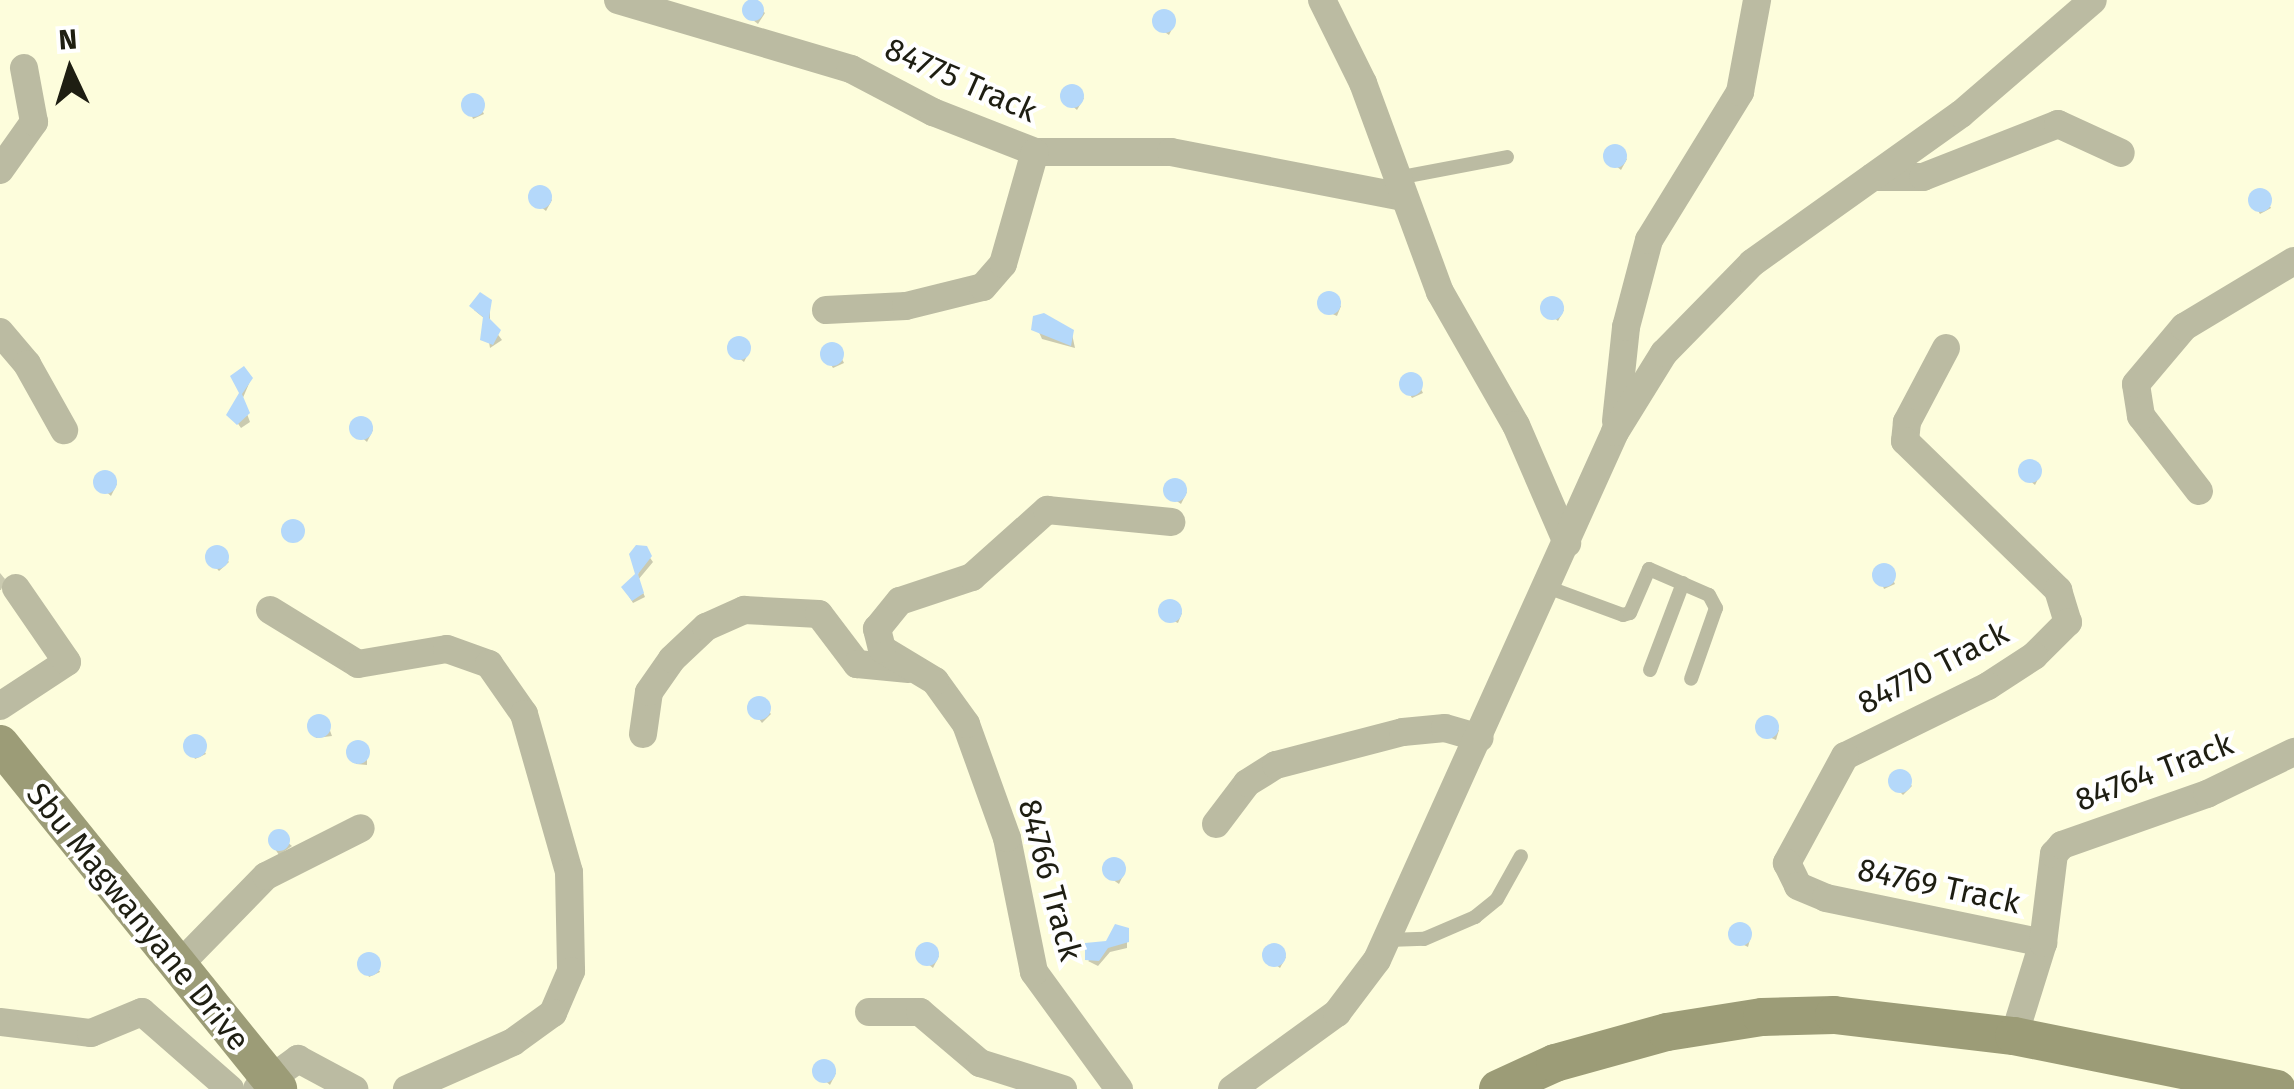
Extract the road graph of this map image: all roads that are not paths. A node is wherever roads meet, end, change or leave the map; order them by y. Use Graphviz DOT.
graph roads {
  1 [pos="618,0"];
  2 [pos="1322,0"];
  3 [pos="1757,0"];
  4 [pos="2093,0"];
  5 [pos="24,68"];
  6 [pos="1035,152"];
  7 [pos="2121,153"];
  8 [pos="1507,157"];
  9 [pos="0,170"];
  10 [pos="1872,177"];
  11 [pos="1399,187"];
  12 [pos="2294,261"];
  13 [pos="826,310"];
  14 [pos="0,332"];
  15 [pos="1946,348"];
  16 [pos="64,430"];
  17 [pos="1615,432"];
  18 [pos="2199,491"];
  19 [pos="1171,522"];
  20 [pos="1567,543"];
  21 [pos="1683,582"];
  22 [pos="16,588"];
  23 [pos="1547,588"];
  24 [pos="270,610"];
  25 [pos="915,669"];
  26 [pos="1650,670"];
  27 [pos="1691,680"];
  28 [pos="0,706"];
  29 [pos="643,734"];
  30 [pos="1480,738"];
  31 [pos="0,744"];
  32 [pos="2294,752"];
  33 [pos="1216,824"];
  34 [pos="362,828"];
  35 [pos="1521,856"];
  36 [pos="1791,878"];
  37 [pos="1388,940"];
  38 [pos="2043,943"];
  39 [pos="179,965"];
  40 [pos="869,1012"];
  41 [pos="0,1022"];
  42 [pos="2014,1036"];
  43 [pos="2210,1082"];
  44 [pos="268,1086"];
  45 [pos="230,1089"];
  46 [pos="354,1089"];
  47 [pos="407,1089"];
  48 [pos="1063,1089"];
  49 [pos="1119,1089"];
  50 [pos="1232,1089"];
  51 [pos="1498,1089"];
  52 [pos="2277,1089"];
  1 -- 6 [label="street, 84775 Track"];
  2 -- 11 [label="street"];
  3 -- 17 [label="street"];
  4 -- 10 [label="street"];
  5 -- 9 [label="street"];
  6 -- 11 [label="street, 84775 Track"];
  6 -- 13 [label="street"];
  7 -- 10 [label="street"];
  8 -- 11 [label="lane"];
  10 -- 17 [label="street"];
  11 -- 20 [label="street"];
  12 -- 18 [label="street"];
  14 -- 16 [label="street"];
  15 -- 36 [label="street, 84770 Track"];
  17 -- 20 [label="street"];
  19 -- 25 [label="street, 84766 Track"];
  20 -- 23 [label="street"];
  21 -- 23 [label="lane"];
  21 -- 26 [label="lane"];
  21 -- 27 [label="lane"];
  22 -- 28 [label="street"];
  23 -- 30 [label="street"];
  24 -- 47 [label="street"];
  25 -- 29 [label="street"];
  25 -- 49 [label="street, 84766 Track"];
  30 -- 33 [label="street"];
  30 -- 37 [label="street"];
  31 -- 39 [label="main road, Sbu Magwanyane Drive"];
  32 -- 38 [label="street, 84764 Track"];
  34 -- 39 [label="street"];
  35 -- 37 [label="lane"];
  36 -- 38 [label="street, 84769 Track"];
  37 -- 50 [label="street"];
  38 -- 42 [label="street, 84769 Track"];
  39 -- 44 [label="main road, Sbu Magwanyane Drive"];
  40 -- 48 [label="street"];
  41 -- 45 [label="street"];
  42 -- 43 [label="main road"];
  42 -- 51 [label="main road"];
  43 -- 52 [label="main road"];
  44 -- 46 [label="street"];
}
